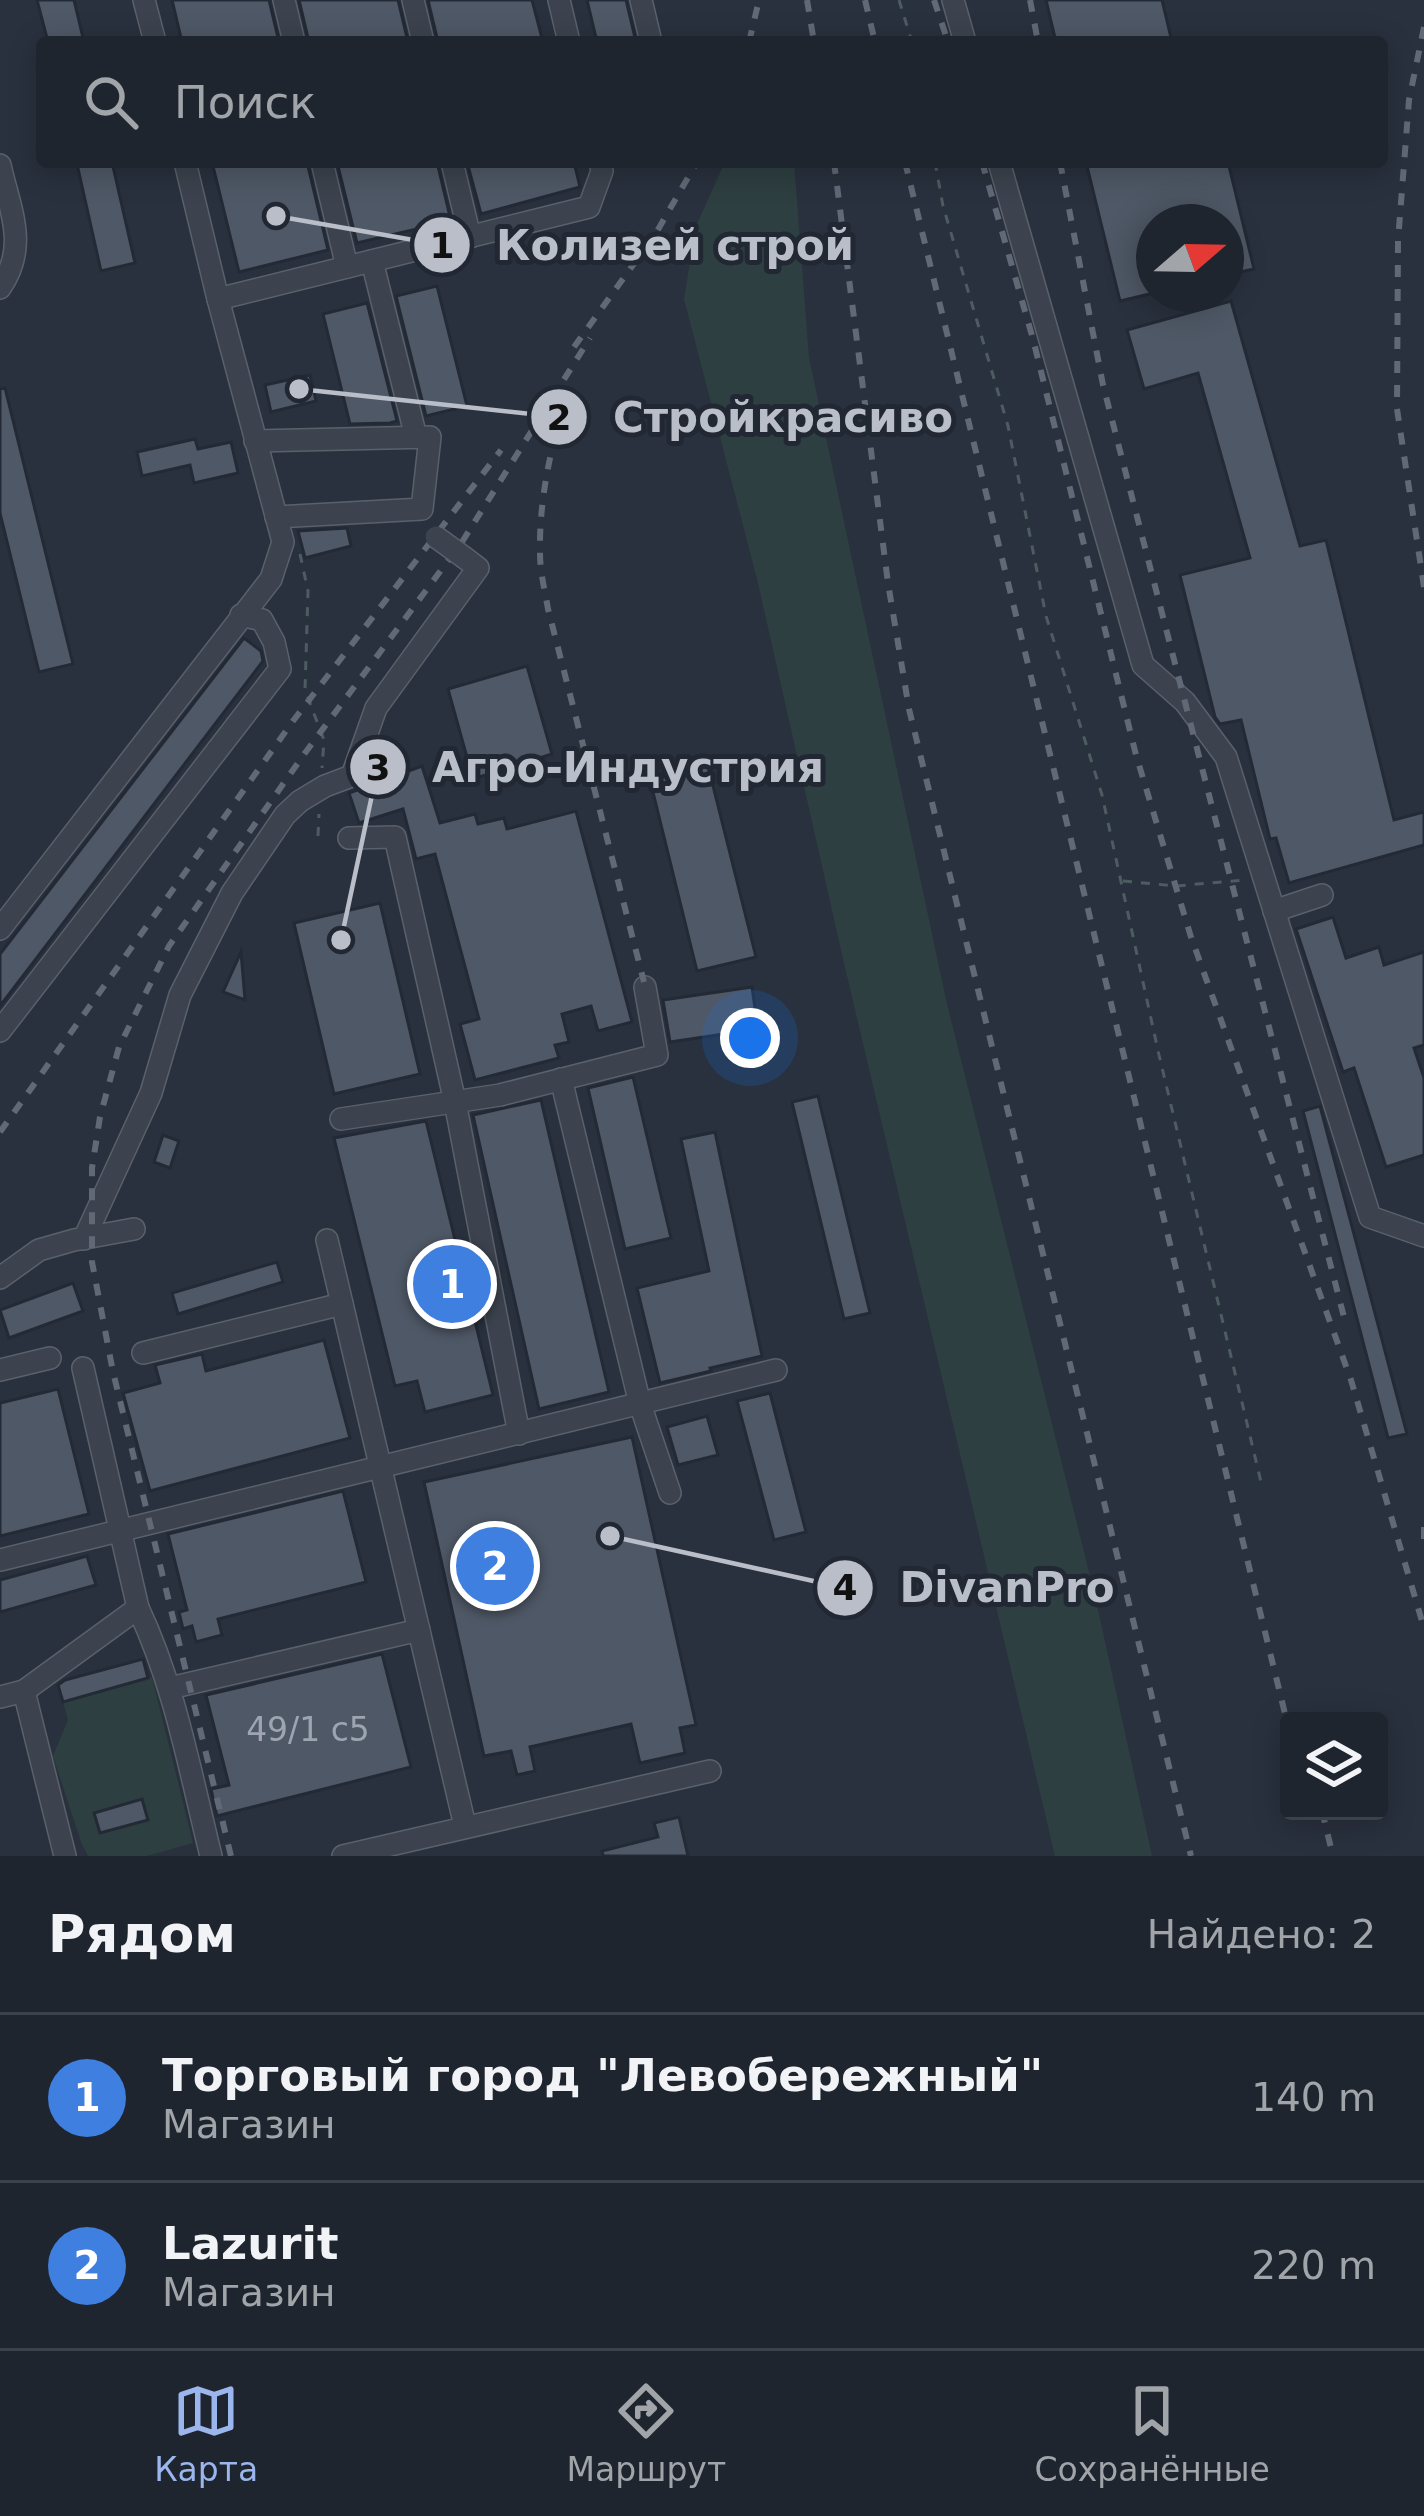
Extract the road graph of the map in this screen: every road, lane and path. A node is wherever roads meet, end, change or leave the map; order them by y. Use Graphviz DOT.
graph roads {
  1 [pos="144,0"];
  2 [pos="284,0"];
  3 [pos="413,0"];
  4 [pos="559,0"];
  5 [pos="641,0"];
  6 [pos="899,0"];
  7 [pos="953,0"];
  8 [pos="153,36"];
  9 [pos="293,36"];
  10 [pos="422,36"];
  11 [pos="568,36"];
  12 [pos="650,36"];
  13 [pos="910,36"];
  14 [pos="963,36"];
  15 [pos="0,165"];
  16 [pos="186,168"];
  17 [pos="323,168"];
  18 [pos="453,168"];
  19 [pos="602,168"];
  20 [pos="936,168"];
  21 [pos="1001,168"];
  22 [pos="470,237"];
  23 [pos="372,261"];
  24 [pos="347,267"];
  25 [pos="0,288"];
  26 [pos="218,299"];
  27 [pos="416,437"];
  28 [pos="255,441"];
  29 [pos="399,510"];
  30 [pos="276,517"];
  31 [pos="299,554"];
  32 [pos="241,615"];
  33 [pos="321,788"];
  34 [pos="318,836"];
  35 [pos="349,838"];
  36 [pos="1121,880"];
  37 [pos="1264,880"];
  38 [pos="28,892"];
  39 [pos="1322,895"];
  40 [pos="0,900"];
  41 [pos="1274,910"];
  42 [pos="0,928"];
  43 [pos="645,986"];
  44 [pos="0,1031"];
  45 [pos="561,1079"];
  46 [pos="455,1102"];
  47 [pos="341,1119"];
  48 [pos="134,1229"];
  49 [pos="1424,1236"];
  50 [pos="84,1239"];
  51 [pos="327,1240"];
  52 [pos="0,1278"];
  53 [pos="342,1304"];
  54 [pos="143,1353"];
  55 [pos="50,1358"];
  56 [pos="82,1368"];
  57 [pos="0,1370"];
  58 [pos="776,1370"];
  59 [pos="640,1404"];
  60 [pos="519,1434"];
  61 [pos="381,1468"];
  62 [pos="1261,1482"];
  63 [pos="670,1493"];
  64 [pos="121,1532"];
  65 [pos="0,1560"];
  66 [pos="138,1608"];
  67 [pos="419,1630"];
  68 [pos="170,1688"];
  69 [pos="24,1691"];
  70 [pos="0,1697"];
  71 [pos="710,1771"];
  72 [pos="465,1826"];
  73 [pos="397,1850"];
  74 [pos="65,1856"];
  75 [pos="211,1856"];
  76 [pos="343,1856"];
  1 -- 8 [label="lane"];
  2 -- 9 [label="lane"];
  3 -- 10 [label="lane"];
  4 -- 11 [label="lane"];
  5 -- 12 [label="lane"];
  6 -- 13 [label="path"];
  7 -- 14 [label="lane"];
  15 -- 25 [label="lane"];
  16 -- 26 [label="lane"];
  17 -- 24 [label="lane"];
  18 -- 22 [label="lane"];
  19 -- 22 [label="lane"];
  20 -- 36 [label="path"];
  21 -- 37 [label="lane"];
  22 -- 23 [label="lane"];
  23 -- 24 [label="lane"];
  23 -- 27 [label="lane"];
  24 -- 26 [label="lane"];
  26 -- 28 [label="lane"];
  27 -- 28 [label="lane"];
  27 -- 29 [label="lane"];
  28 -- 30 [label="lane"];
  29 -- 30 [label="lane"];
  29 -- 33 [label="lane, bridge"];
  30 -- 32 [label="lane"];
  31 -- 33 [label="path"];
  32 -- 38 [label="lane"];
  32 -- 44 [label="lane"];
  33 -- 34 [label="path"];
  33 -- 50 [label="lane"];
  35 -- 46 [label="lane"];
  36 -- 37 [label="path"];
  36 -- 62 [label="path"];
  37 -- 41 [label="lane"];
  38 -- 40 [label="lane"];
  38 -- 42 [label="lane"];
  39 -- 41 [label="lane"];
  41 -- 49 [label="lane"];
  43 -- 45 [label="lane"];
  45 -- 46 [label="lane"];
  45 -- 59 [label="lane"];
  46 -- 47 [label="lane"];
  46 -- 60 [label="lane"];
  48 -- 50 [label="lane"];
  50 -- 52 [label="lane"];
  51 -- 53 [label="lane"];
  53 -- 54 [label="lane"];
  53 -- 61 [label="lane"];
  55 -- 57 [label="lane"];
  56 -- 64 [label="lane"];
  58 -- 59 [label="lane"];
  59 -- 60 [label="lane"];
  59 -- 63 [label="lane"];
  60 -- 61 [label="lane"];
  61 -- 64 [label="lane"];
  61 -- 67 [label="lane"];
  64 -- 65 [label="lane"];
  64 -- 66 [label="lane"];
  66 -- 68 [label="lane"];
  66 -- 69 [label="lane"];
  67 -- 68 [label="lane"];
  67 -- 72 [label="lane"];
  68 -- 75 [label="lane"];
  69 -- 70 [label="lane"];
  69 -- 74 [label="lane"];
  71 -- 72 [label="lane"];
  72 -- 73 [label="lane"];
  73 -- 76 [label="lane"];
}
